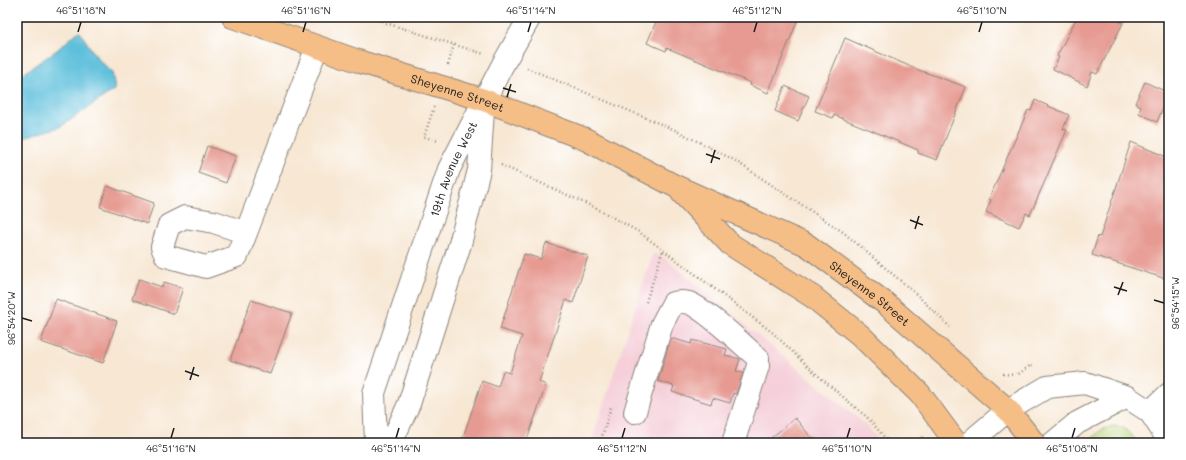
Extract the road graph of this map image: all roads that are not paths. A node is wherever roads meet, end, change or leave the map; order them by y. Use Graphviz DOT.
graph roads {
  1 [pos="233,17"];
  2 [pos="530,17"];
  3 [pos="317,47"];
  4 [pos="484,100"];
  5 [pos="675,186"];
  6 [pos="246,233"];
  7 [pos="1169,394"];
  8 [pos="1127,397"];
  9 [pos="1008,410"];
  10 [pos="635,412"];
  11 [pos="1150,412"];
  12 [pos="1169,441"];
  13 [pos="376,443"];
  14 [pos="391,443"];
  15 [pos="733,443"];
  16 [pos="956,443"];
  17 [pos="969,443"];
  18 [pos="1034,443"];
  19 [pos="1053,443"];
  1 -- 3 [label="main road, Sheyenne Street"];
  2 -- 4 [label="street"];
  3 -- 4 [label="main road, Sheyenne Street"];
  3 -- 6 [label="street"];
  4 -- 5 [label="main road, Sheyenne Street"];
  4 -- 13 [label="street, 19th Avenue West"];
  4 -- 14 [label="street, 19th Avenue West"];
  5 -- 9 [label="main road, Sheyenne Street"];
  5 -- 16 [label="main road, Sheyenne Street"];
  7 -- 11 [label="street"];
  8 -- 9 [label="street"];
  8 -- 11 [label="street"];
  8 -- 19 [label="street"];
  9 -- 17 [label="street"];
  9 -- 18 [label="main road, Sheyenne Street"];
  10 -- 15 [label="street"];
  11 -- 12 [label="street"];
}
